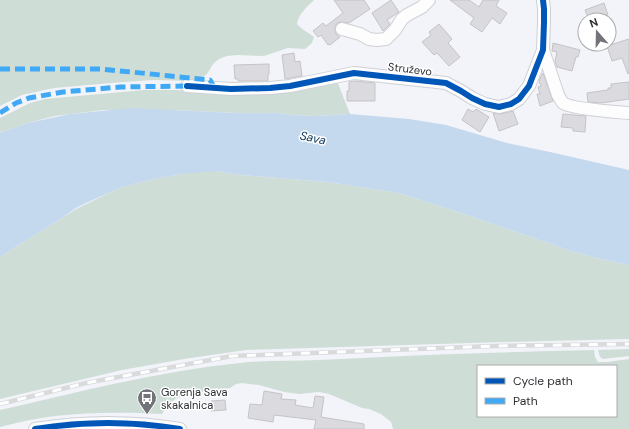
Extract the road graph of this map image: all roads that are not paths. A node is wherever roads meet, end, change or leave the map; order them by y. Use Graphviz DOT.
graph roads {
  1 [pos="429,0"];
  2 [pos="542,0"];
  3 [pos="342,29"];
  4 [pos="543,50"];
  5 [pos="187,86"];
  6 [pos="629,113"];
  7 [pos="35,429"];
  8 [pos="180,429"];
  1 -- 3 [label="street"];
  2 -- 4 [label="street, Struževo"];
  4 -- 5 [label="street, Struževo"];
  4 -- 6 [label="street, Struževo"];
  7 -- 8 [label="street"];
}
